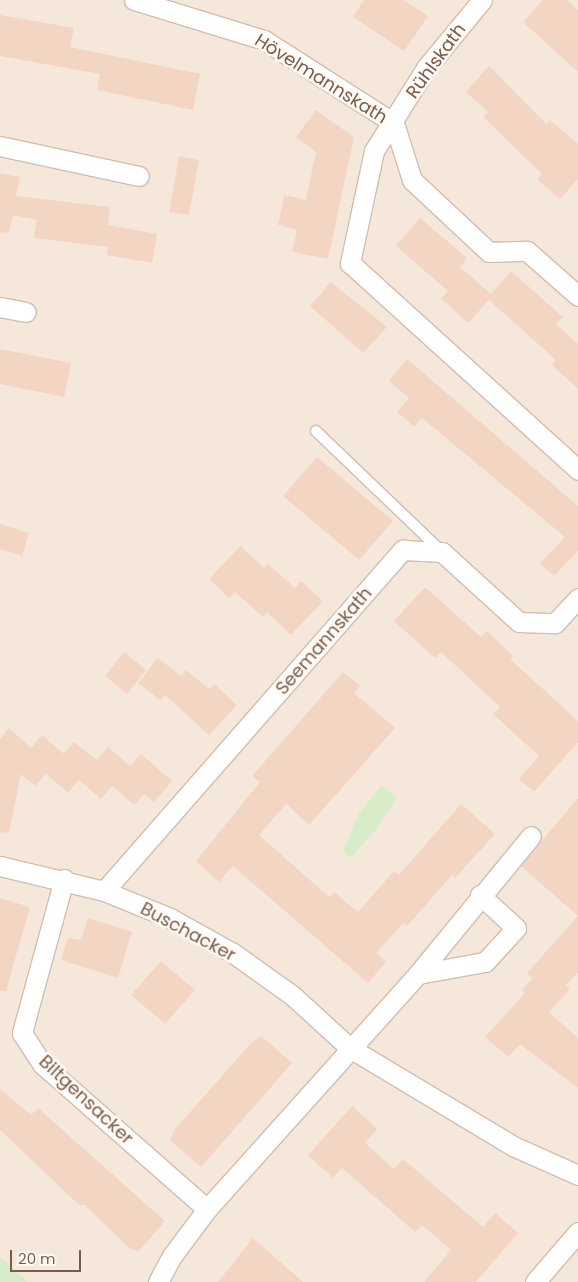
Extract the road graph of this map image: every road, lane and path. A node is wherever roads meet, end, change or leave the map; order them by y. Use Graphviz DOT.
graph roads {
  1 [pos="134,0"];
  2 [pos="482,0"];
  3 [pos="394,124"];
  4 [pos="0,146"];
  5 [pos="138,176"];
  6 [pos="578,296"];
  7 [pos="0,307"];
  8 [pos="26,312"];
  9 [pos="316,431"];
  10 [pos="578,470"];
  11 [pos="442,552"];
  12 [pos="578,598"];
  13 [pos="531,836"];
  14 [pos="0,866"];
  15 [pos="64,879"];
  16 [pos="104,891"];
  17 [pos="480,895"];
  18 [pos="418,974"];
  19 [pos="350,1048"];
  20 [pos="578,1175"];
  21 [pos="207,1209"];
  22 [pos="578,1232"];
  23 [pos="158,1282"];
  24 [pos="535,1282"];
  1 -- 3 [label="street, Hövelmannskath"];
  2 -- 3 [label="street, Rühlskath"];
  3 -- 6 [label="street, Hövelmannskath"];
  3 -- 10 [label="street"];
  4 -- 5 [label="street"];
  7 -- 8 [label="street"];
  9 -- 11 [label="lane"];
  11 -- 12 [label="street"];
  11 -- 16 [label="street, Seemannskath"];
  13 -- 17 [label="street"];
  14 -- 15 [label="street, Buschacker"];
  15 -- 16 [label="street, Buschacker"];
  15 -- 21 [label="street, Biltgensacker"];
  16 -- 19 [label="street, Buschacker"];
  17 -- 18 [label="street"];
  17 -- 18 [label="street"];
  18 -- 19 [label="street"];
  19 -- 20 [label="street, Buschacker"];
  19 -- 21 [label="street"];
  21 -- 23 [label="street"];
  22 -- 24 [label="street"];
}
